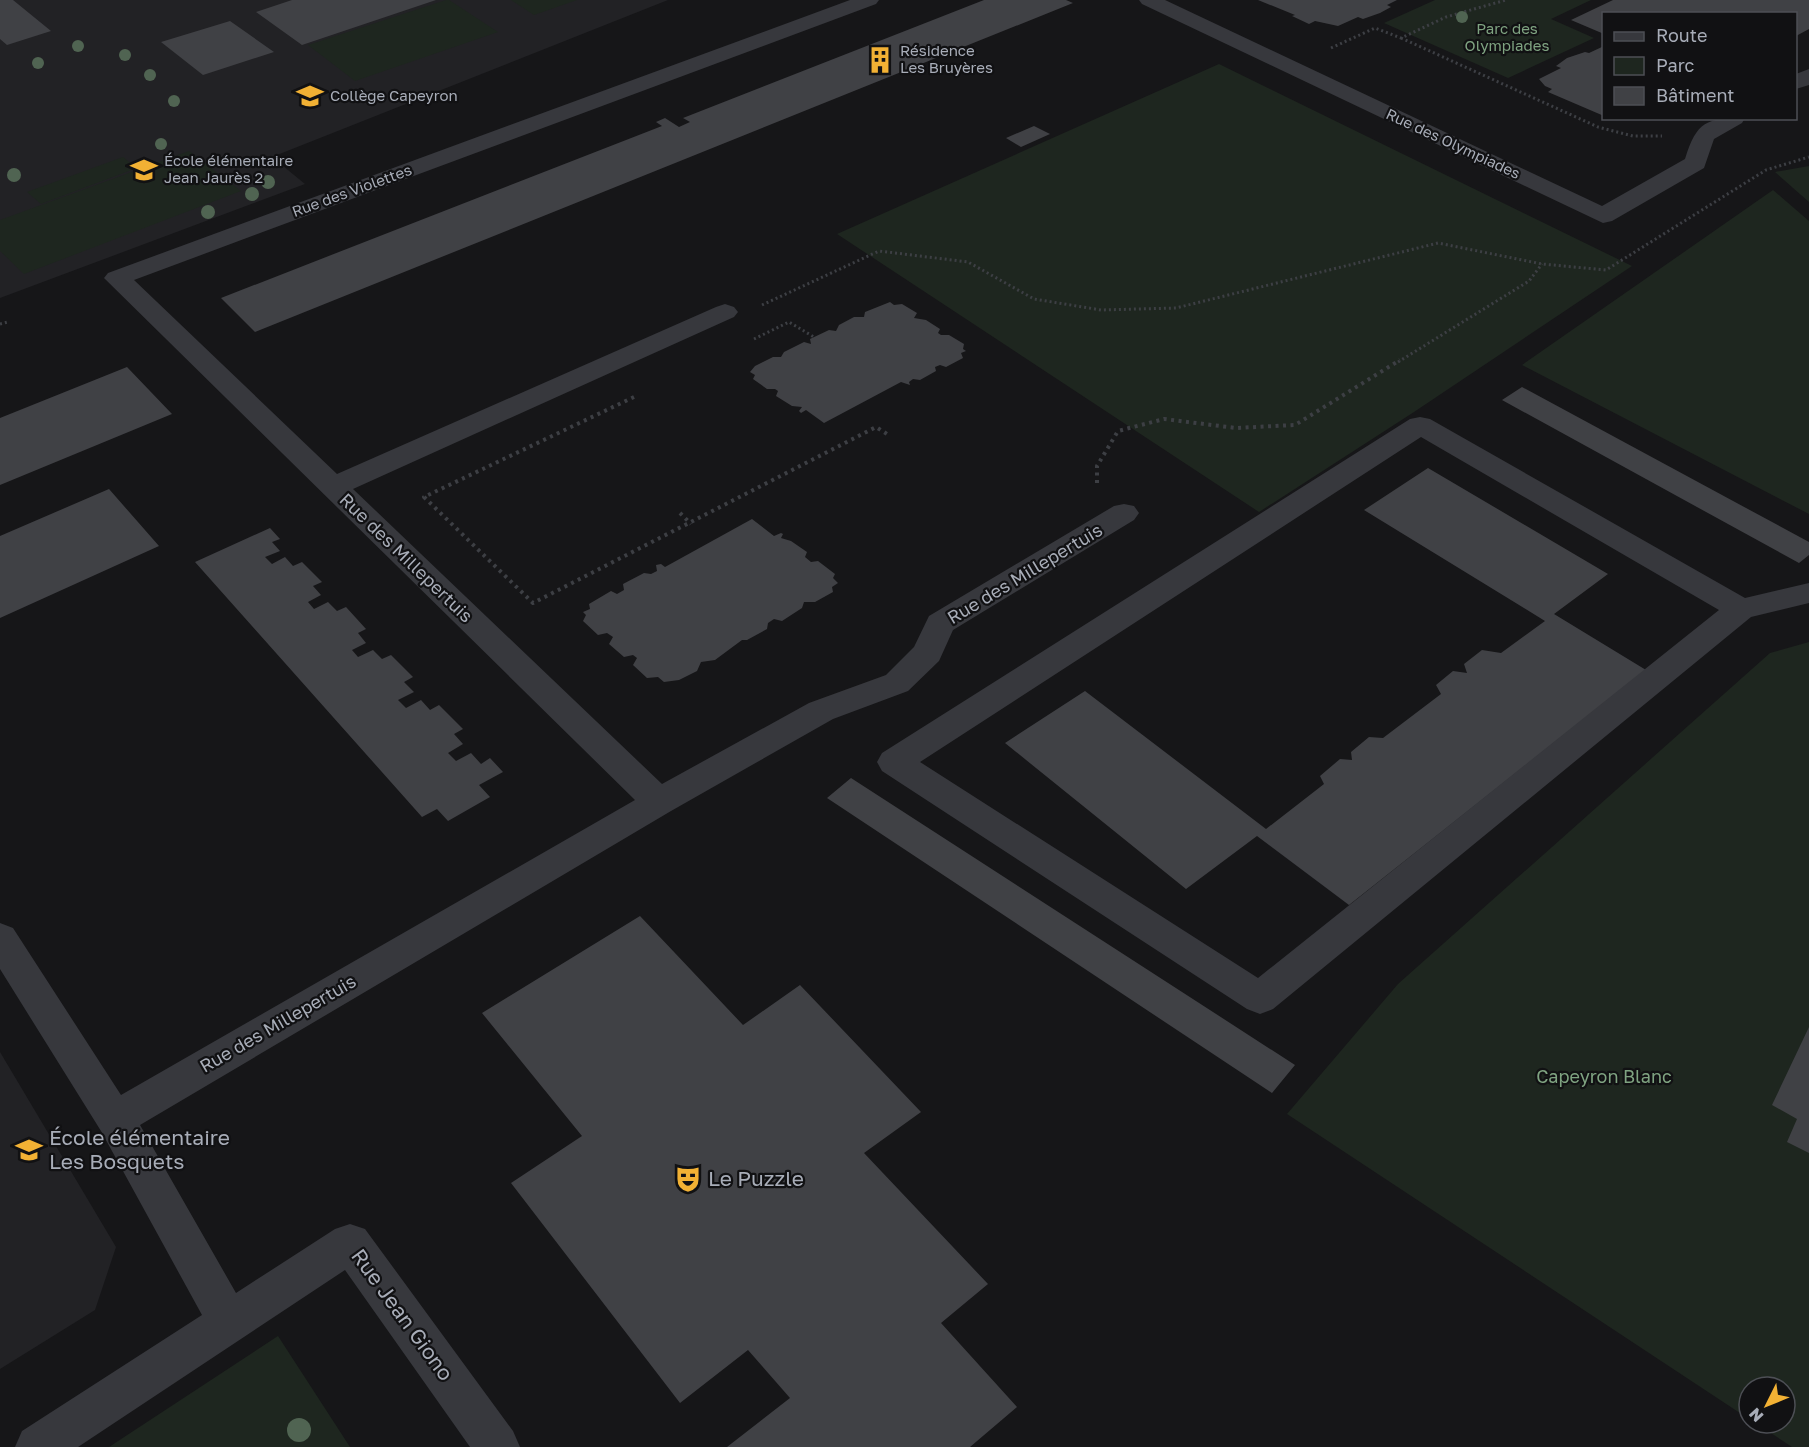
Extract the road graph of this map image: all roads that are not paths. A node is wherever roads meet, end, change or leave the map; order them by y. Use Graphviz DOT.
graph roads {
  1 [pos="869,0"];
  2 [pos="1149,0"];
  3 [pos="1731,120"];
  4 [pos="724,312"];
  5 [pos="333,488"];
  6 [pos="1124,513"];
  7 [pos="1809,593"];
  8 [pos="1741,609"];
  9 [pos="659,802"];
  10 [pos="0,938"];
  11 [pos="115,1119"];
  12 [pos="229,1323"];
  13 [pos="38,1447"];
  14 [pos="497,1447"];
  1 -- 5 [label="street, Rue des Violettes"];
  2 -- 3 [label="street, Rue des Olympiades"];
  4 -- 5 [label="street, Rue des Millepertuis"];
  5 -- 9 [label="street, Rue des Millepertuis"];
  6 -- 9 [label="street, Rue des Millepertuis"];
  7 -- 8 [label="street"];
  8 -- 8 [label="street"];
  9 -- 11 [label="street, Rue des Millepertuis"];
  10 -- 11 [label="street"];
  11 -- 12 [label="street"];
  12 -- 13 [label="street, Rue Jean Giono"];
  12 -- 14 [label="street, Rue Jean Giono"];
}
